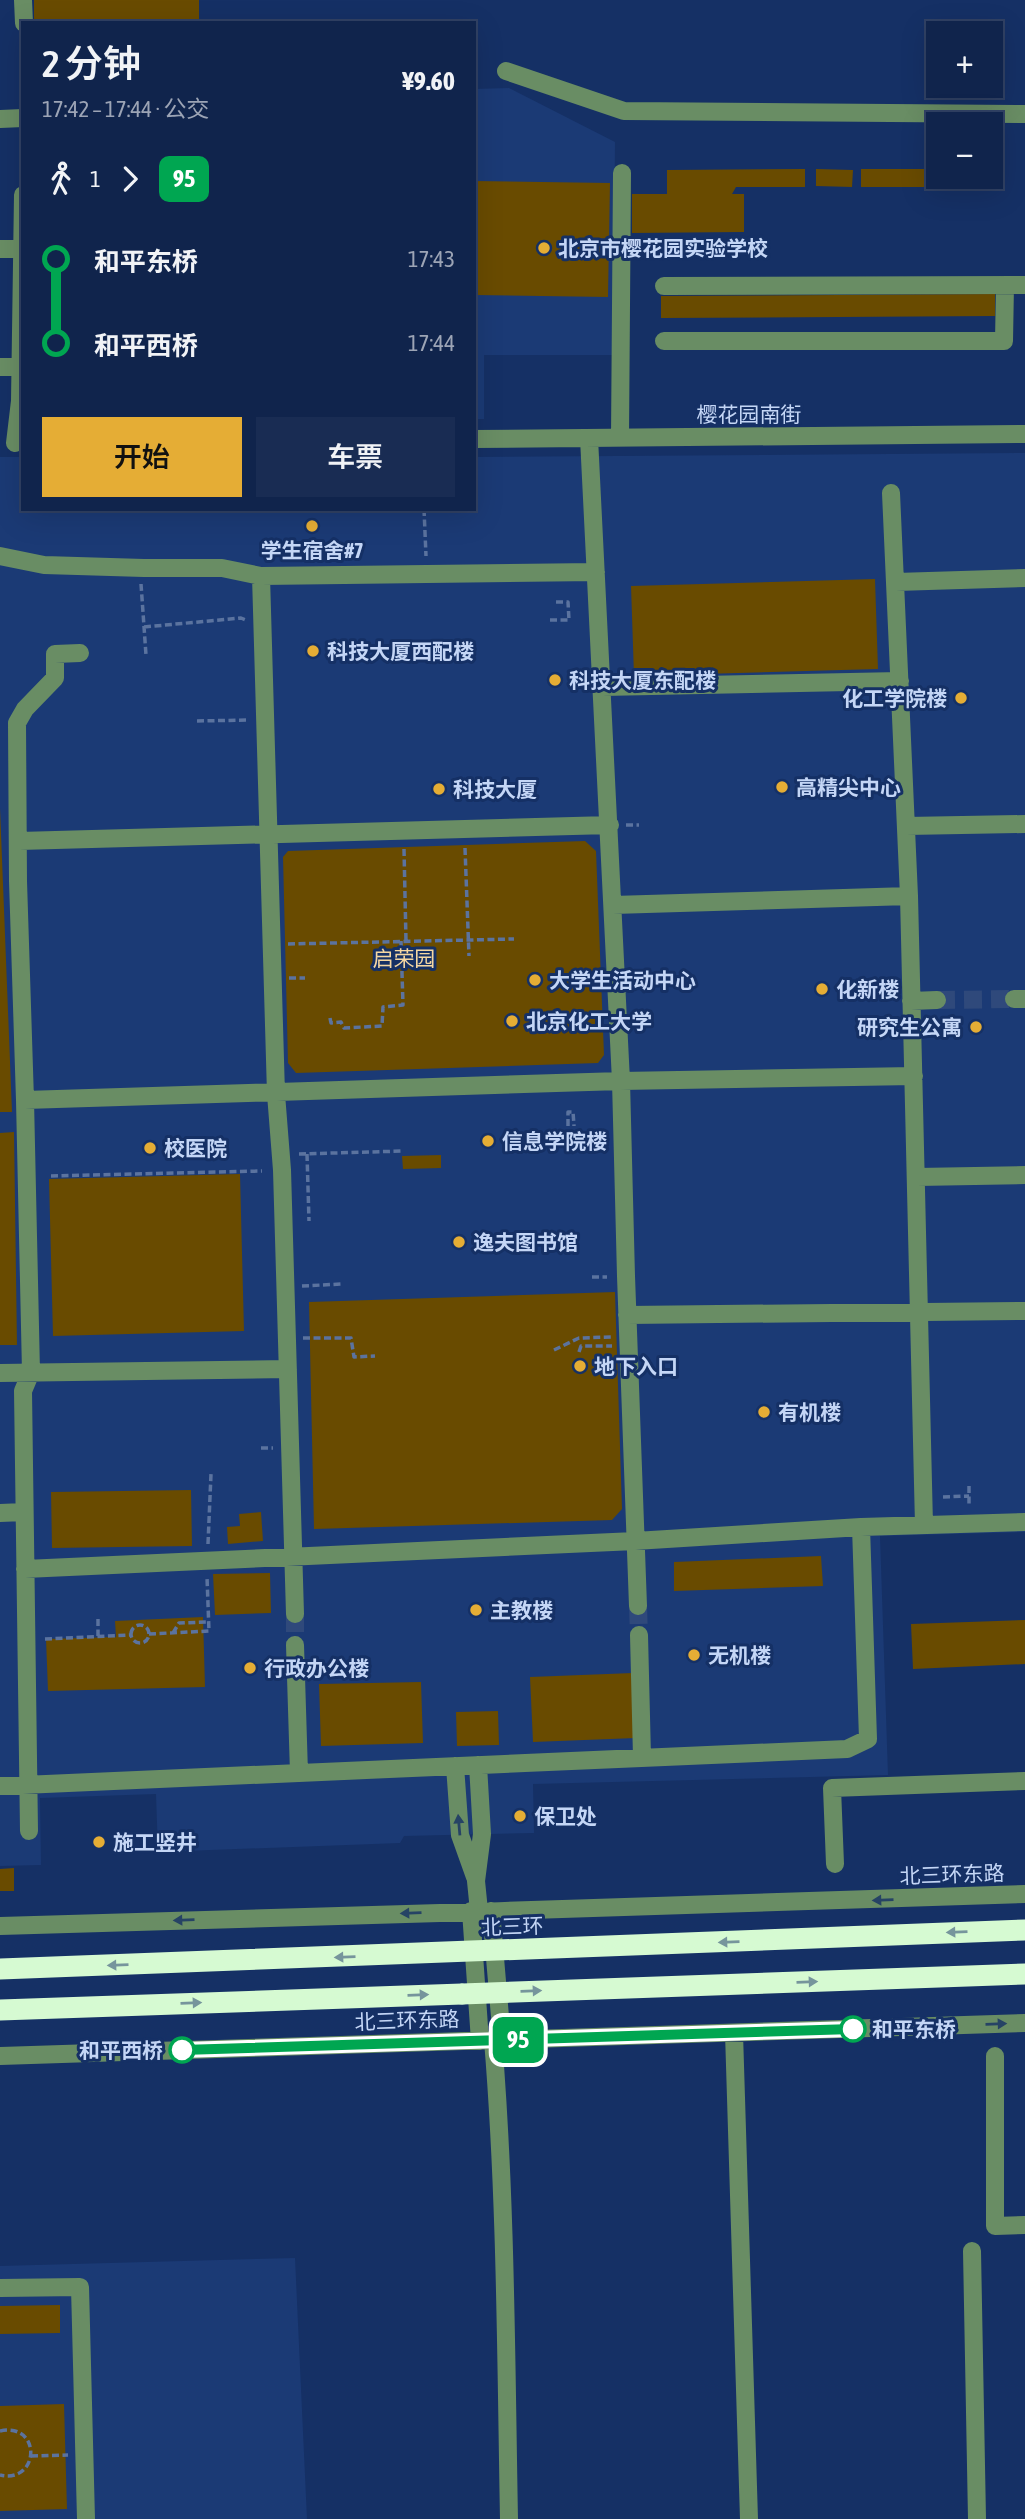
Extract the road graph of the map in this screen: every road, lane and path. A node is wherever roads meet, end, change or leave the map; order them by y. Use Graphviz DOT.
graph roads {
  1 [pos="23,0"];
  2 [pos="24,21"];
  3 [pos="506,71"];
  4 [pos="1025,114"];
  5 [pos="21,118"];
  6 [pos="0,119"];
  7 [pos="622,173"];
  8 [pos="0,249"];
  9 [pos="21,249"];
  10 [pos="1005,285"];
  11 [pos="1025,285"];
  12 [pos="664,286"];
  13 [pos="21,308"];
  14 [pos="664,341"];
  15 [pos="0,367"];
  16 [pos="20,367"];
  17 [pos="1025,435"];
  18 [pos="589,438"];
  19 [pos="620,438"];
  20 [pos="476,439"];
  21 [pos="13,443"];
  22 [pos="891,493"];
  23 [pos="424,511"];
  24 [pos="0,556"];
  25 [pos="144,568"];
  26 [pos="596,572"];
  27 [pos="427,575"];
  28 [pos="261,576"];
  29 [pos="1025,578"];
  30 [pos="896,582"];
  31 [pos="553,603"];
  32 [pos="550,620"];
  33 [pos="263,626"];
  34 [pos="144,627"];
  35 [pos="80,653"];
  36 [pos="146,655"];
  37 [pos="900,681"];
  38 [pos="603,687"];
  39 [pos="266,720"];
  40 [pos="197,721"];
  41 [pos="1025,824"];
  42 [pos="610,825"];
  43 [pos="906,826"];
  44 [pos="270,836"];
  45 [pos="465,839"];
  46 [pos="19,841"];
  47 [pos="404,841"];
  48 [pos="909,896"];
  49 [pos="613,905"];
  50 [pos="514,939"];
  51 [pos="468,940"];
  52 [pos="404,941"];
  53 [pos="272,944"];
  54 [pos="469,956"];
  55 [pos="937,1000"];
  56 [pos="911,1001"];
  57 [pos="330,1018"];
  58 [pos="914,1076"];
  59 [pos="621,1081"];
  60 [pos="276,1094"];
  61 [pos="25,1100"];
  62 [pos="403,1151"];
  63 [pos="297,1154"];
  64 [pos="307,1154"];
  65 [pos="282,1170"];
  66 [pos="51,1175"];
  67 [pos="1025,1175"];
  68 [pos="917,1177"];
  69 [pos="309,1222"];
  70 [pos="342,1284"];
  71 [pos="286,1286"];
  72 [pos="1025,1311"];
  73 [pos="919,1312"];
  74 [pos="627,1315"];
  75 [pos="287,1338"];
  76 [pos="628,1341"];
  77 [pos="554,1350"];
  78 [pos="579,1352"];
  79 [pos="375,1356"];
  80 [pos="288,1369"];
  81 [pos="31,1372"];
  82 [pos="0,1373"];
  83 [pos="211,1474"];
  84 [pos="969,1486"];
  85 [pos="923,1497"];
  86 [pos="24,1512"];
  87 [pos="0,1513"];
  88 [pos="1025,1521"];
  89 [pos="924,1525"];
  90 [pos="861,1527"];
  91 [pos="635,1541"];
  92 [pos="293,1555"];
  93 [pos="207,1564"];
  94 [pos="25,1569"];
  95 [pos="638,1606"];
  96 [pos="295,1614"];
  97 [pos="98,1619"];
  98 [pos="209,1622"];
  99 [pos="173,1633"];
  100 [pos="130,1634"];
  101 [pos="149,1634"];
  102 [pos="639,1634"];
  103 [pos="98,1636"];
  104 [pos="26,1639"];
  105 [pos="295,1645"];
  106 [pos="642,1757"];
  107 [pos="478,1765"];
  108 [pos="455,1766"];
  109 [pos="299,1773"];
  110 [pos="1025,1781"];
  111 [pos="28,1785"];
  112 [pos="0,1786"];
  113 [pos="29,1831"];
  114 [pos="835,1864"];
  115 [pos="476,1881"];
  116 [pos="1025,1894"];
  117 [pos="480,1911"];
  118 [pos="0,1926"];
  119 [pos="1025,1930"];
  120 [pos="0,1969"];
  121 [pos="1025,1974"];
  122 [pos="0,2010"];
  123 [pos="1025,2023"];
  124 [pos="734,2033"];
  125 [pos="492,2040"];
  126 [pos="0,2056"];
  127 [pos="995,2056"];
  128 [pos="1025,2225"];
  129 [pos="972,2251"];
  130 [pos="0,2288"];
  131 [pos="0,2431"];
  132 [pos="85,2454"];
  133 [pos="31,2456"];
  134 [pos="0,2475"];
  135 [pos="86,2519"];
  136 [pos="509,2519"];
  137 [pos="749,2519"];
  138 [pos="977,2519"];
  1 -- 2 [label="street"];
  3 -- 4 [label="street"];
  5 -- 6 [label="street"];
  7 -- 19 [label="street"];
  8 -- 9 [label="street"];
  10 -- 11 [label="street"];
  10 -- 12 [label="street"];
  10 -- 14 [label="street"];
  13 -- 16 [label="street"];
  15 -- 16 [label="street"];
  16 -- 21 [label="street"];
  17 -- 19 [label="street, 樱花园南街"];
  18 -- 19 [label="street, 樱花园南街"];
  18 -- 20 [label="street, 樱花园南街"];
  18 -- 26 [label="street"];
  22 -- 30 [label="street"];
  23 -- 27 [label="path"];
  24 -- 25 [label="street"];
  25 -- 28 [label="street"];
  25 -- 34 [label="path"];
  26 -- 27 [label="street"];
  26 -- 38 [label="street"];
  27 -- 28 [label="street"];
  28 -- 33 [label="street"];
  29 -- 30 [label="street"];
  30 -- 37 [label="street"];
  31 -- 32 [label="path"];
  33 -- 34 [label="path"];
  33 -- 39 [label="street"];
  34 -- 36 [label="path"];
  35 -- 46 [label="street"];
  37 -- 38 [label="street"];
  37 -- 43 [label="street"];
  38 -- 42 [label="street"];
  39 -- 40 [label="path"];
  39 -- 44 [label="street"];
  41 -- 43 [label="street"];
  42 -- 44 [label="street"];
  42 -- 49 [label="street"];
  43 -- 48 [label="street"];
  44 -- 46 [label="street"];
  44 -- 53 [label="street"];
  45 -- 51 [label="path"];
  46 -- 61 [label="street"];
  47 -- 52 [label="path"];
  48 -- 49 [label="street"];
  48 -- 56 [label="street"];
  49 -- 59 [label="street"];
  50 -- 51 [label="path"];
  51 -- 52 [label="path"];
  51 -- 54 [label="path"];
  52 -- 53 [label="path"];
  52 -- 57 [label="path"];
  53 -- 60 [label="street"];
  55 -- 56 [label="street"];
  56 -- 58 [label="street"];
  58 -- 59 [label="street"];
  58 -- 68 [label="street"];
  59 -- 60 [label="street"];
  59 -- 74 [label="street"];
  60 -- 61 [label="street"];
  60 -- 65 [label="street"];
  61 -- 81 [label="street"];
  62 -- 64 [label="path"];
  63 -- 64 [label="path"];
  64 -- 69 [label="path"];
  65 -- 66 [label="path"];
  65 -- 71 [label="street"];
  67 -- 68 [label="street"];
  68 -- 73 [label="street"];
  70 -- 71 [label="path"];
  71 -- 75 [label="street"];
  72 -- 73 [label="street"];
  73 -- 74 [label="street"];
  73 -- 85 [label="street"];
  74 -- 76 [label="street"];
  75 -- 79 [label="path"];
  75 -- 80 [label="street"];
  76 -- 77 [label="path"];
  76 -- 78 [label="path"];
  76 -- 91 [label="street"];
  80 -- 81 [label="street"];
  80 -- 92 [label="street"];
  81 -- 82 [label="street"];
  81 -- 86 [label="street"];
  83 -- 93 [label="path"];
  84 -- 85 [label="path"];
  85 -- 89 [label="street"];
  86 -- 87 [label="street"];
  86 -- 94 [label="street"];
  88 -- 89 [label="street"];
  89 -- 90 [label="street"];
  90 -- 91 [label="street"];
  90 -- 106 [label="street"];
  91 -- 92 [label="street"];
  91 -- 95 [label="street"];
  92 -- 93 [label="street"];
  92 -- 96 [label="street"];
  93 -- 94 [label="street"];
  93 -- 98 [label="path"];
  94 -- 104 [label="street"];
  97 -- 103 [label="path"];
  98 -- 99 [label="path"];
  98 -- 99 [label="path"];
  99 -- 101 [label="path"];
  100 -- 101 [label="path"];
  100 -- 101 [label="path"];
  100 -- 103 [label="path"];
  102 -- 106 [label="street"];
  103 -- 104 [label="path"];
  104 -- 111 [label="street"];
  105 -- 109 [label="street"];
  106 -- 107 [label="street"];
  107 -- 108 [label="street"];
  107 -- 115 [label="street"];
  108 -- 109 [label="street"];
  115 -- 108 [label="street, one-way"];
  109 -- 111 [label="street"];
  110 -- 114 [label="street"];
  111 -- 112 [label="street"];
  111 -- 113 [label="street"];
  115 -- 117 [label="street"];
  116 -- 117 [label="street, 北三环东路, one-way"];
  117 -- 118 [label="street, 北三环东路, one-way"];
  117 -- 125 [label="street"];
  119 -- 120 [label="highway, 北三环, one-way, bridge"];
  122 -- 121 [label="highway, one-way, bridge"];
  124 -- 123 [label="street, 北三环东路, one-way"];
  124 -- 125 [label="street, 北三环东路"];
  124 -- 137 [label="street"];
  125 -- 126 [label="street, 北三环东路"];
  125 -- 136 [label="street"];
  127 -- 128 [label="street"];
  129 -- 138 [label="street"];
  130 -- 132 [label="street"];
  131 -- 133 [label="path"];
  132 -- 133 [label="path"];
  132 -- 135 [label="street"];
  133 -- 134 [label="path"];
}
